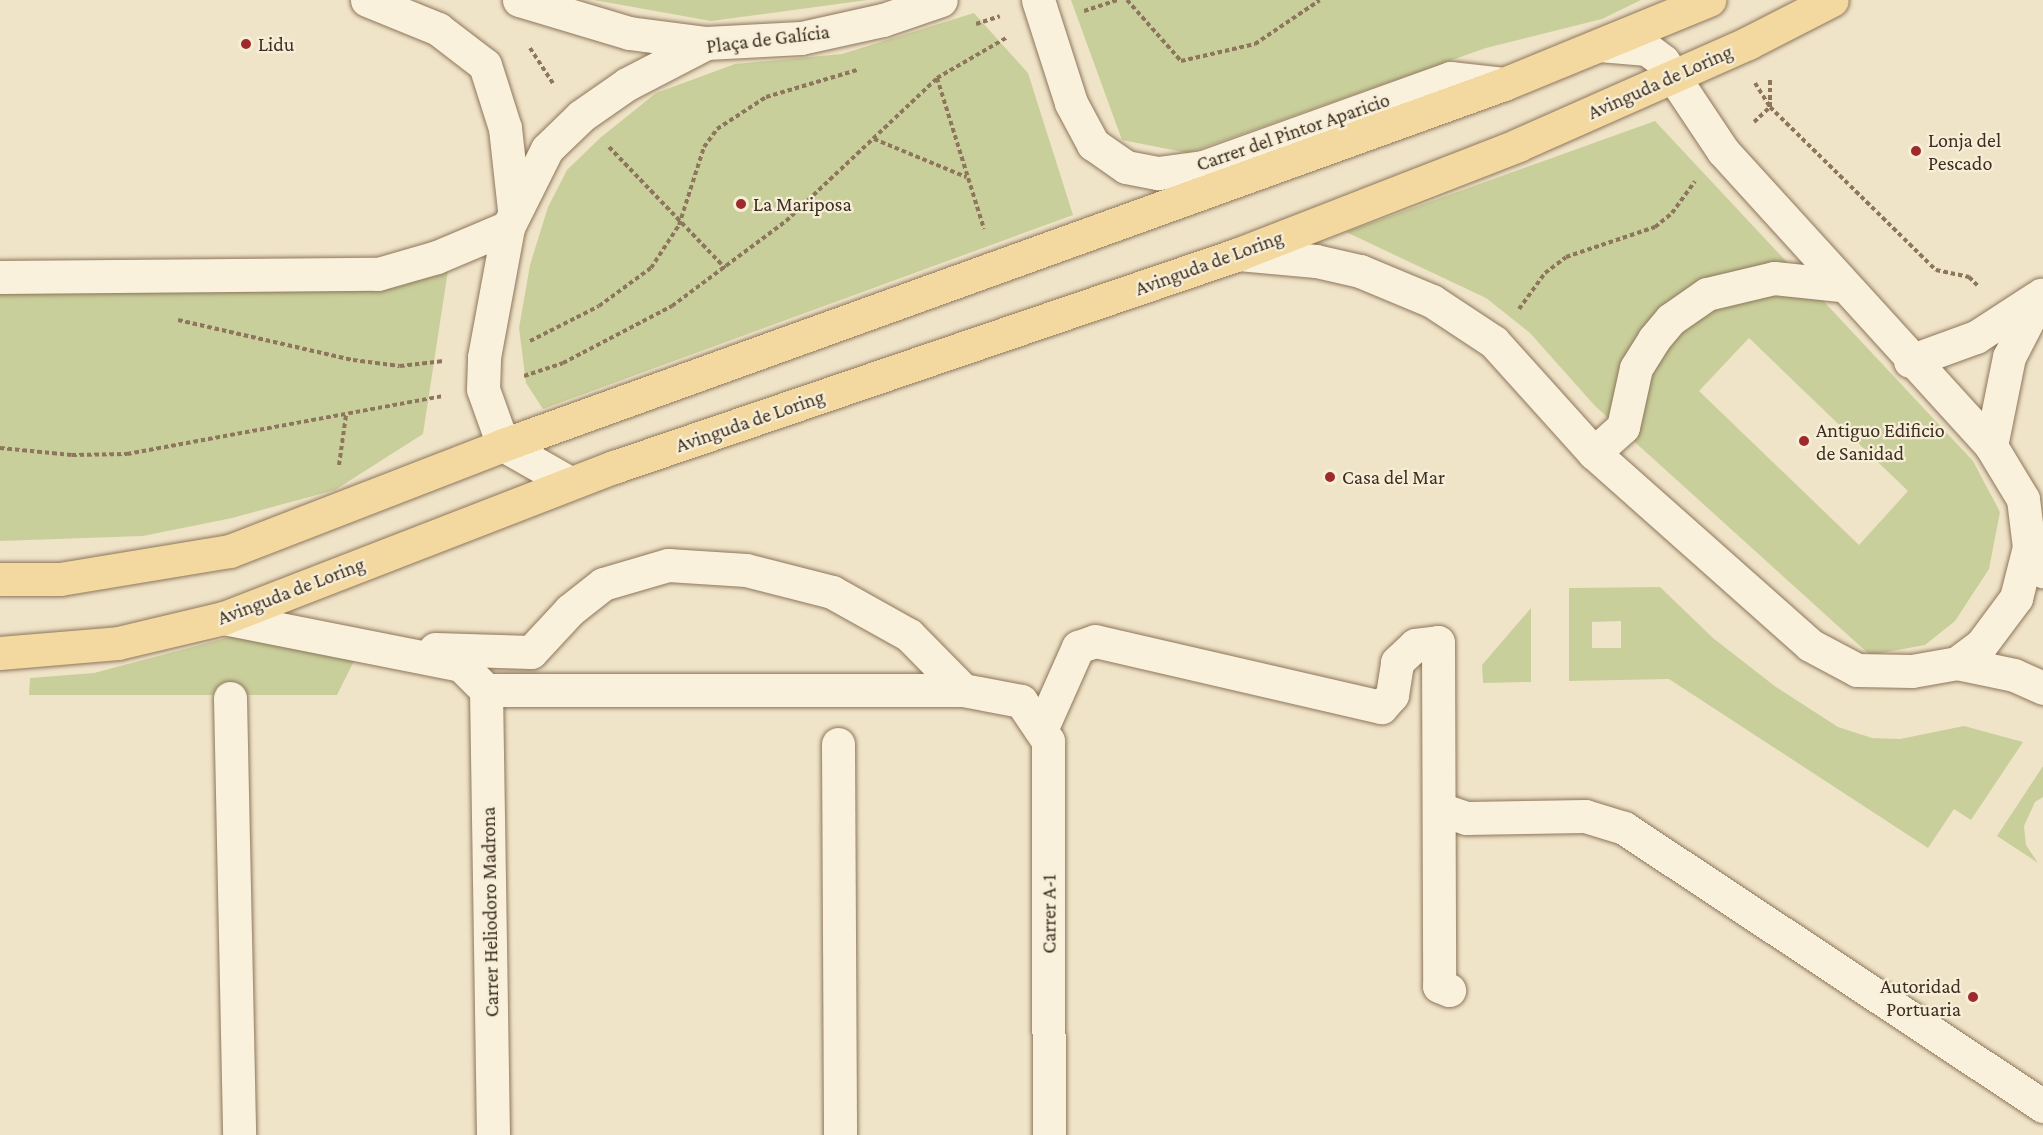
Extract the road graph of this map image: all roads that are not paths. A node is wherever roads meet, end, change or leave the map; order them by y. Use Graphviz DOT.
graph roads {
  1 [pos="367,0"];
  2 [pos="519,0"];
  3 [pos="941,0"];
  4 [pos="1709,0"];
  5 [pos="1832,0"];
  6 [pos="1036,1"];
  7 [pos="706,43"];
  8 [pos="1600,45"];
  9 [pos="1675,77"];
  10 [pos="1504,84"];
  11 [pos="511,218"];
  12 [pos="1239,254"];
  13 [pos="0,278"];
  14 [pos="1841,285"];
  15 [pos="2042,293"];
  16 [pos="1910,361"];
  17 [pos="503,445"];
  18 [pos="1991,446"];
  19 [pos="1594,453"];
  20 [pos="570,483"];
  21 [pos="2033,496"];
  22 [pos="2036,559"];
  23 [pos="0,579"];
  24 [pos="224,618"];
  25 [pos="384,648"];
  26 [pos="0,653"];
  27 [pos="1957,663"];
  28 [pos="2043,688"];
  29 [pos="486,690"];
  30 [pos="963,690"];
  31 [pos="230,698"];
  32 [pos="1041,730"];
  33 [pos="838,744"];
  34 [pos="1440,809"];
  35 [pos="1449,990"];
  36 [pos="2043,1106"];
  37 [pos="239,1135"];
  38 [pos="493,1135"];
  39 [pos="840,1135"];
  40 [pos="1049,1135"];
  1 -- 11 [label="street"];
  2 -- 7 [label="street"];
  3 -- 7 [label="street, Plaça de Galícia"];
  4 -- 8 [label="main road"];
  5 -- 9 [label="main road, Avinguda de Loring"];
  6 -- 10 [label="street, Carrer del Pintor Aparicio"];
  7 -- 11 [label="street, Plaça de Galícia"];
  8 -- 9 [label="street"];
  8 -- 10 [label="main road"];
  9 -- 12 [label="main road, Avinguda de Loring"];
  9 -- 14 [label="street"];
  10 -- 17 [label="main road"];
  11 -- 13 [label="street"];
  11 -- 17 [label="street"];
  12 -- 19 [label="street"];
  12 -- 20 [label="main road, Avinguda de Loring"];
  14 -- 16 [label="street"];
  14 -- 19 [label="street"];
  15 -- 16 [label="street"];
  15 -- 18 [label="street"];
  16 -- 18 [label="street"];
  17 -- 20 [label="street"];
  17 -- 23 [label="main road"];
  18 -- 21 [label="street"];
  19 -- 27 [label="street"];
  20 -- 24 [label="main road, Avinguda de Loring"];
  21 -- 22 [label="street"];
  22 -- 27 [label="street"];
  24 -- 25 [label="street"];
  24 -- 26 [label="main road, Avinguda de Loring"];
  25 -- 29 [label="street"];
  25 -- 30 [label="street"];
  27 -- 28 [label="street"];
  29 -- 30 [label="street"];
  29 -- 38 [label="street, Carrer Heliodoro Madrona"];
  30 -- 32 [label="street, Carrer A-1"];
  31 -- 37 [label="street"];
  32 -- 34 [label="street"];
  32 -- 40 [label="street, Carrer A-1"];
  33 -- 39 [label="street"];
  34 -- 35 [label="street"];
  34 -- 36 [label="street"];
}
